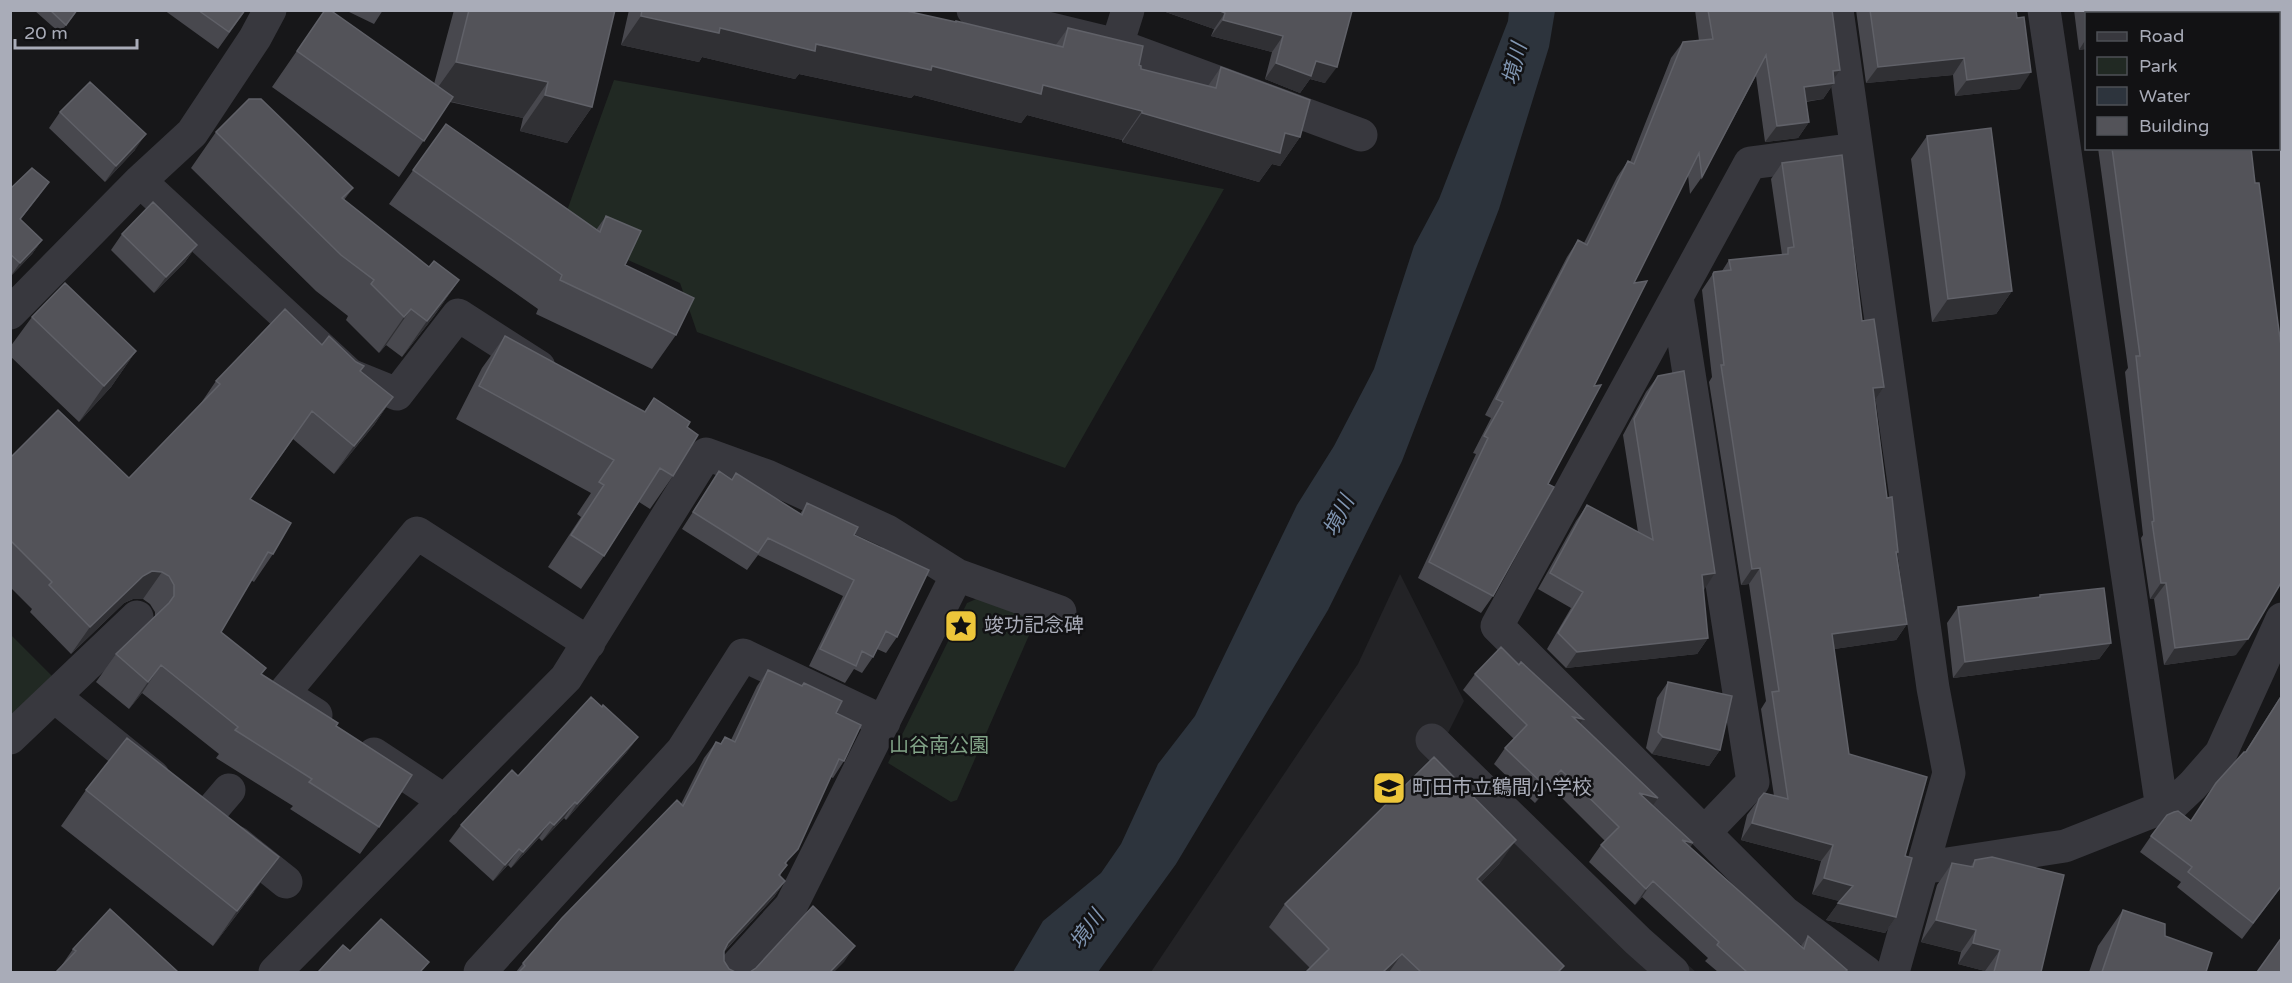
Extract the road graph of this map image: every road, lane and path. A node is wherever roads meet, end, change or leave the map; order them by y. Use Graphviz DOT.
graph roads {
  1 [pos="270,10"];
  2 [pos="973,10"];
  3 [pos="1128,10"];
  4 [pos="1836,10"];
  5 [pos="2044,10"];
  6 [pos="1117,45"];
  7 [pos="1361,135"];
  8 [pos="1856,148"];
  9 [pos="140,181"];
  10 [pos="1677,297"];
  11 [pos="14,302"];
  12 [pos="561,379"];
  13 [pos="957,575"];
  14 [pos="1060,612"];
  15 [pos="137,617"];
  16 [pos="2282,619"];
  17 [pos="589,643"];
  18 [pos="54,696"];
  19 [pos="884,722"];
  20 [pos="10,738"];
  21 [pos="1432,740"];
  22 [pos="229,790"];
  23 [pos="445,801"];
  24 [pos="2162,809"];
  25 [pos="205,818"];
  26 [pos="1705,832"];
  27 [pos="1921,868"];
  28 [pos="286,882"];
  29 [pos="275,972"];
  30 [pos="480,972"];
  31 [pos="731,972"];
  32 [pos="1673,972"];
  33 [pos="1866,972"];
  34 [pos="1893,972"];
  1 -- 9 [label="street"];
  2 -- 6 [label="street"];
  3 -- 6 [label="street"];
  4 -- 8 [label="street"];
  5 -- 24 [label="street"];
  6 -- 7 [label="street"];
  8 -- 10 [label="street"];
  8 -- 27 [label="street"];
  9 -- 11 [label="street"];
  9 -- 12 [label="street"];
  10 -- 26 [label="street"];
  10 -- 26 [label="street"];
  13 -- 14 [label="street"];
  13 -- 17 [label="street"];
  13 -- 19 [label="street"];
  15 -- 18 [label="street"];
  16 -- 24 [label="street"];
  17 -- 23 [label="street"];
  17 -- 23 [label="street"];
  18 -- 20 [label="street"];
  18 -- 25 [label="street"];
  19 -- 30 [label="street"];
  19 -- 31 [label="street"];
  21 -- 32 [label="street"];
  22 -- 25 [label="street"];
  23 -- 29 [label="street"];
  24 -- 27 [label="street"];
  25 -- 28 [label="street"];
  26 -- 33 [label="street"];
  27 -- 34 [label="street"];
}
